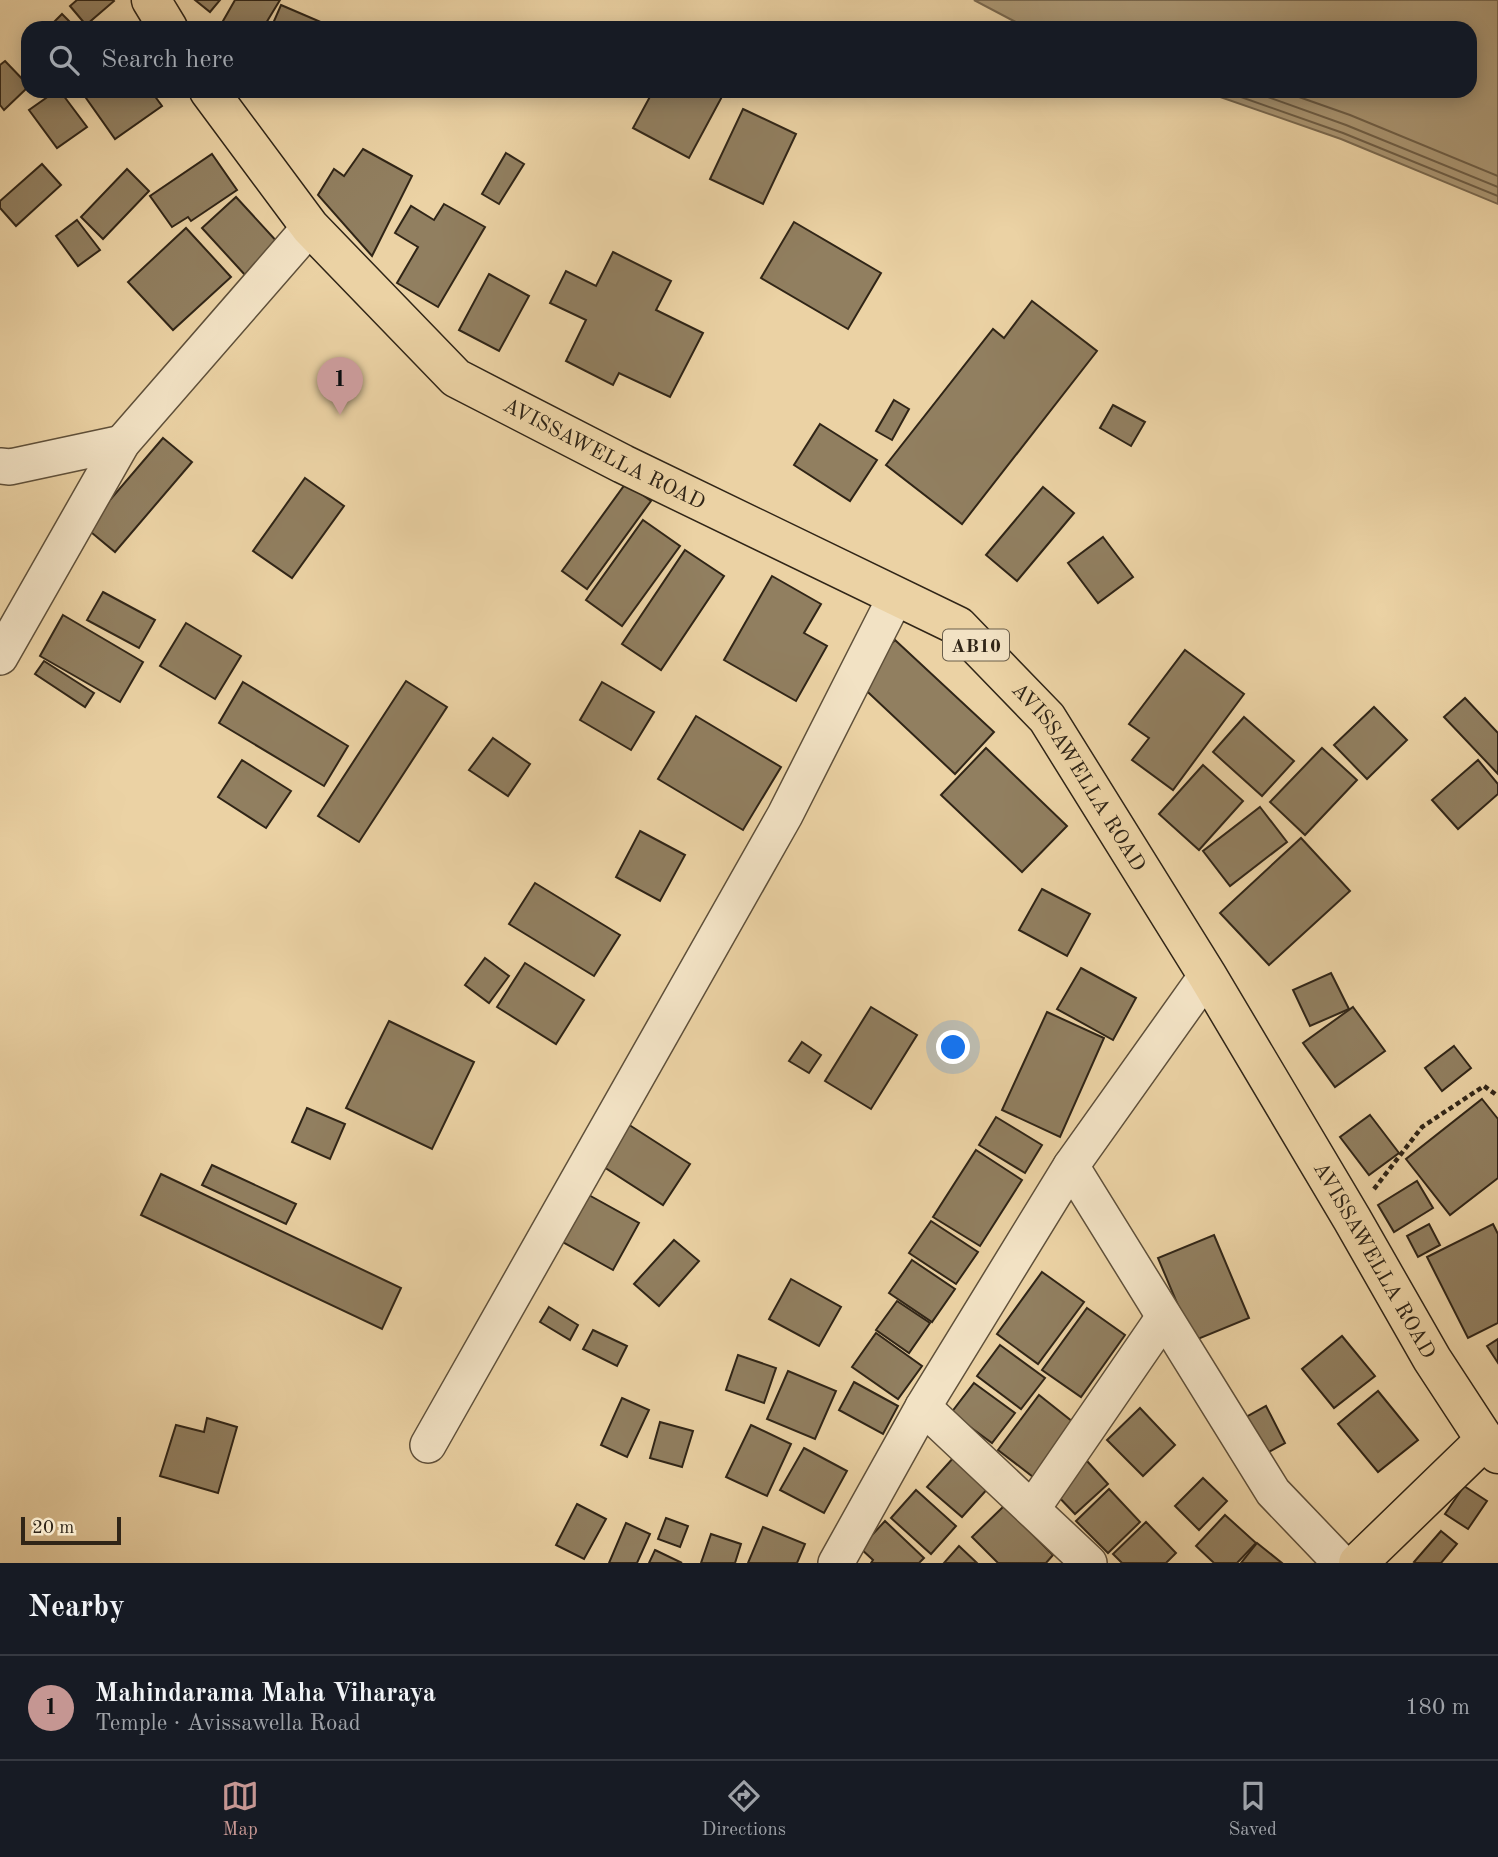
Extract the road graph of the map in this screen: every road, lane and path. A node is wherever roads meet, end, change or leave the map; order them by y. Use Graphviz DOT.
graph roads {
  1 [pos="151,0"];
  2 [pos="164,21"];
  3 [pos="214,98"];
  4 [pos="310,227"];
  5 [pos="122,443"];
  6 [pos="0,466"];
  7 [pos="896,596"];
  8 [pos="0,657"];
  9 [pos="1207,975"];
  10 [pos="1498,1096"];
  11 [pos="1071,1166"];
  12 [pos="1352,1219"];
  13 [pos="1164,1317"];
  14 [pos="923,1407"];
  15 [pos="428,1445"];
  16 [pos="1491,1447"];
  17 [pos="1032,1509"];
  18 [pos="836,1563"];
  19 [pos="1090,1563"];
  20 [pos="1340,1563"];
  21 [pos="1358,1563"];
  1 -- 2 [label="main road"];
  3 -- 4 [label="main road, AVISSAWELLA ROAD / AB10"];
  4 -- 5 [label="street"];
  4 -- 7 [label="main road, AVISSAWELLA ROAD / AB10"];
  5 -- 6 [label="street"];
  5 -- 8 [label="street"];
  7 -- 9 [label="main road, AVISSAWELLA ROAD / AB10"];
  7 -- 15 [label="street"];
  9 -- 11 [label="street"];
  9 -- 12 [label="main road, AVISSAWELLA ROAD / AB10"];
  10 -- 12 [label="path"];
  11 -- 13 [label="street"];
  11 -- 14 [label="street"];
  12 -- 16 [label="main road, AVISSAWELLA ROAD / AB10"];
  13 -- 17 [label="street"];
  13 -- 20 [label="street"];
  14 -- 17 [label="street"];
  14 -- 18 [label="street"];
  16 -- 21 [label="main road"];
  17 -- 19 [label="street"];
}
